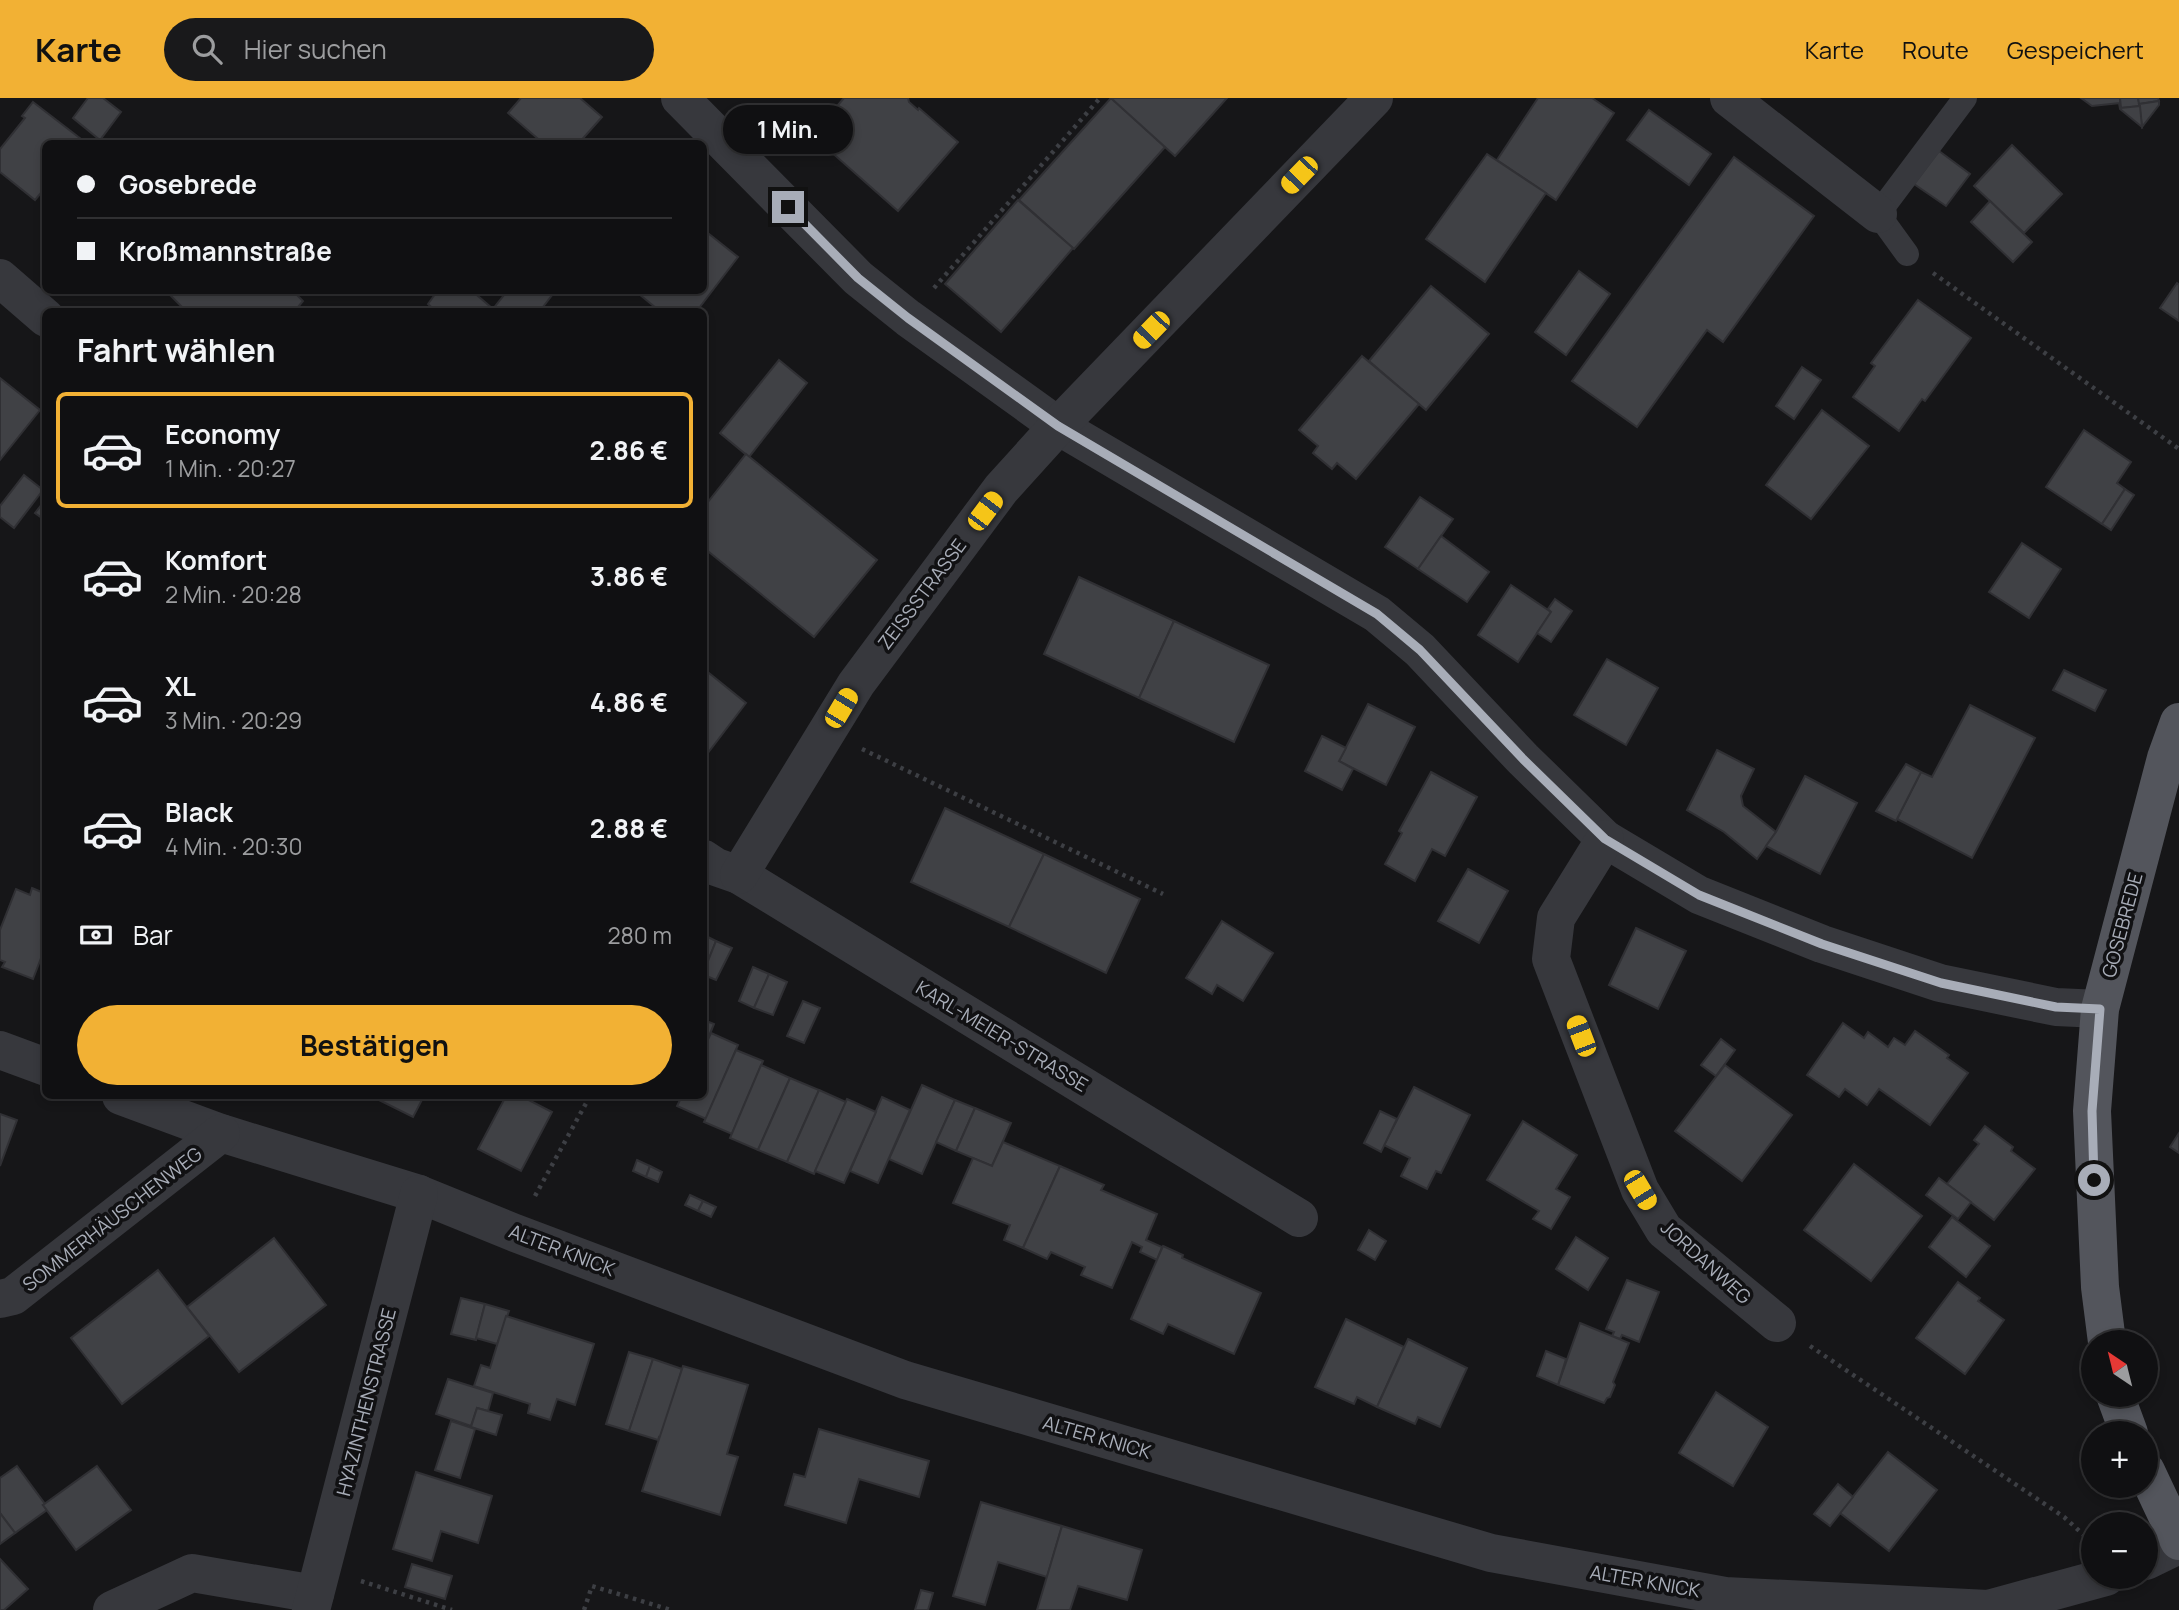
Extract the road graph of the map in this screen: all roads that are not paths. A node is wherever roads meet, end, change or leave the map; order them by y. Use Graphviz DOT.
graph roads {
  1 [pos="680,98"];
  2 [pos="1374,98"];
  3 [pos="1729,98"];
  4 [pos="1965,98"];
  5 [pos="1878,214"];
  6 [pos="1907,254"];
  7 [pos="0,278"];
  8 [pos="42,315"];
  9 [pos="1058,426"];
  10 [pos="2179,722"];
  11 [pos="1605,839"];
  12 [pos="707,861"];
  13 [pos="740,875"];
  14 [pos="2100,1009"];
  15 [pos="0,1050"];
  16 [pos="42,1066"];
  17 [pos="129,1099"];
  18 [pos="221,1133"];
  19 [pos="419,1194"];
  20 [pos="1299,1218"];
  21 [pos="0,1298"];
  22 [pos="1777,1323"];
  23 [pos="2105,1330"];
  24 [pos="2158,1497"];
  25 [pos="2179,1543"];
  26 [pos="2158,1554"];
  27 [pos="2081,1584"];
  28 [pos="317,1591"];
  29 [pos="112,1610"];
  30 [pos="1988,1610"];
  1 -- 9 [label="street"];
  2 -- 9 [label="street, ZEISSSTRASSE"];
  3 -- 5 [label="street"];
  4 -- 5 [label="lane"];
  5 -- 6 [label="lane"];
  7 -- 8 [label="street"];
  9 -- 11 [label="street"];
  9 -- 13 [label="street, ZEISSSTRASSE"];
  10 -- 14 [label="main road, GOSEBREDE"];
  11 -- 14 [label="street"];
  11 -- 22 [label="street, JORDANWEG"];
  12 -- 13 [label="street, KARL-MEIER-STRASSE"];
  13 -- 20 [label="street, KARL-MEIER-STRASSE"];
  14 -- 23 [label="main road, GOSEBREDE"];
  15 -- 16 [label="street"];
  17 -- 18 [label="street, ALTER KNICK"];
  18 -- 19 [label="street, ALTER KNICK"];
  18 -- 21 [label="street, SOMMERHÄUSCHENWEG"];
  19 -- 28 [label="street, HYAZINTHENSTRASSE"];
  19 -- 30 [label="street, ALTER KNICK"];
  24 -- 25 [label="main road"];
  25 -- 26 [label="street"];
  27 -- 30 [label="street, ALTER KNICK"];
  28 -- 29 [label="street"];
}
